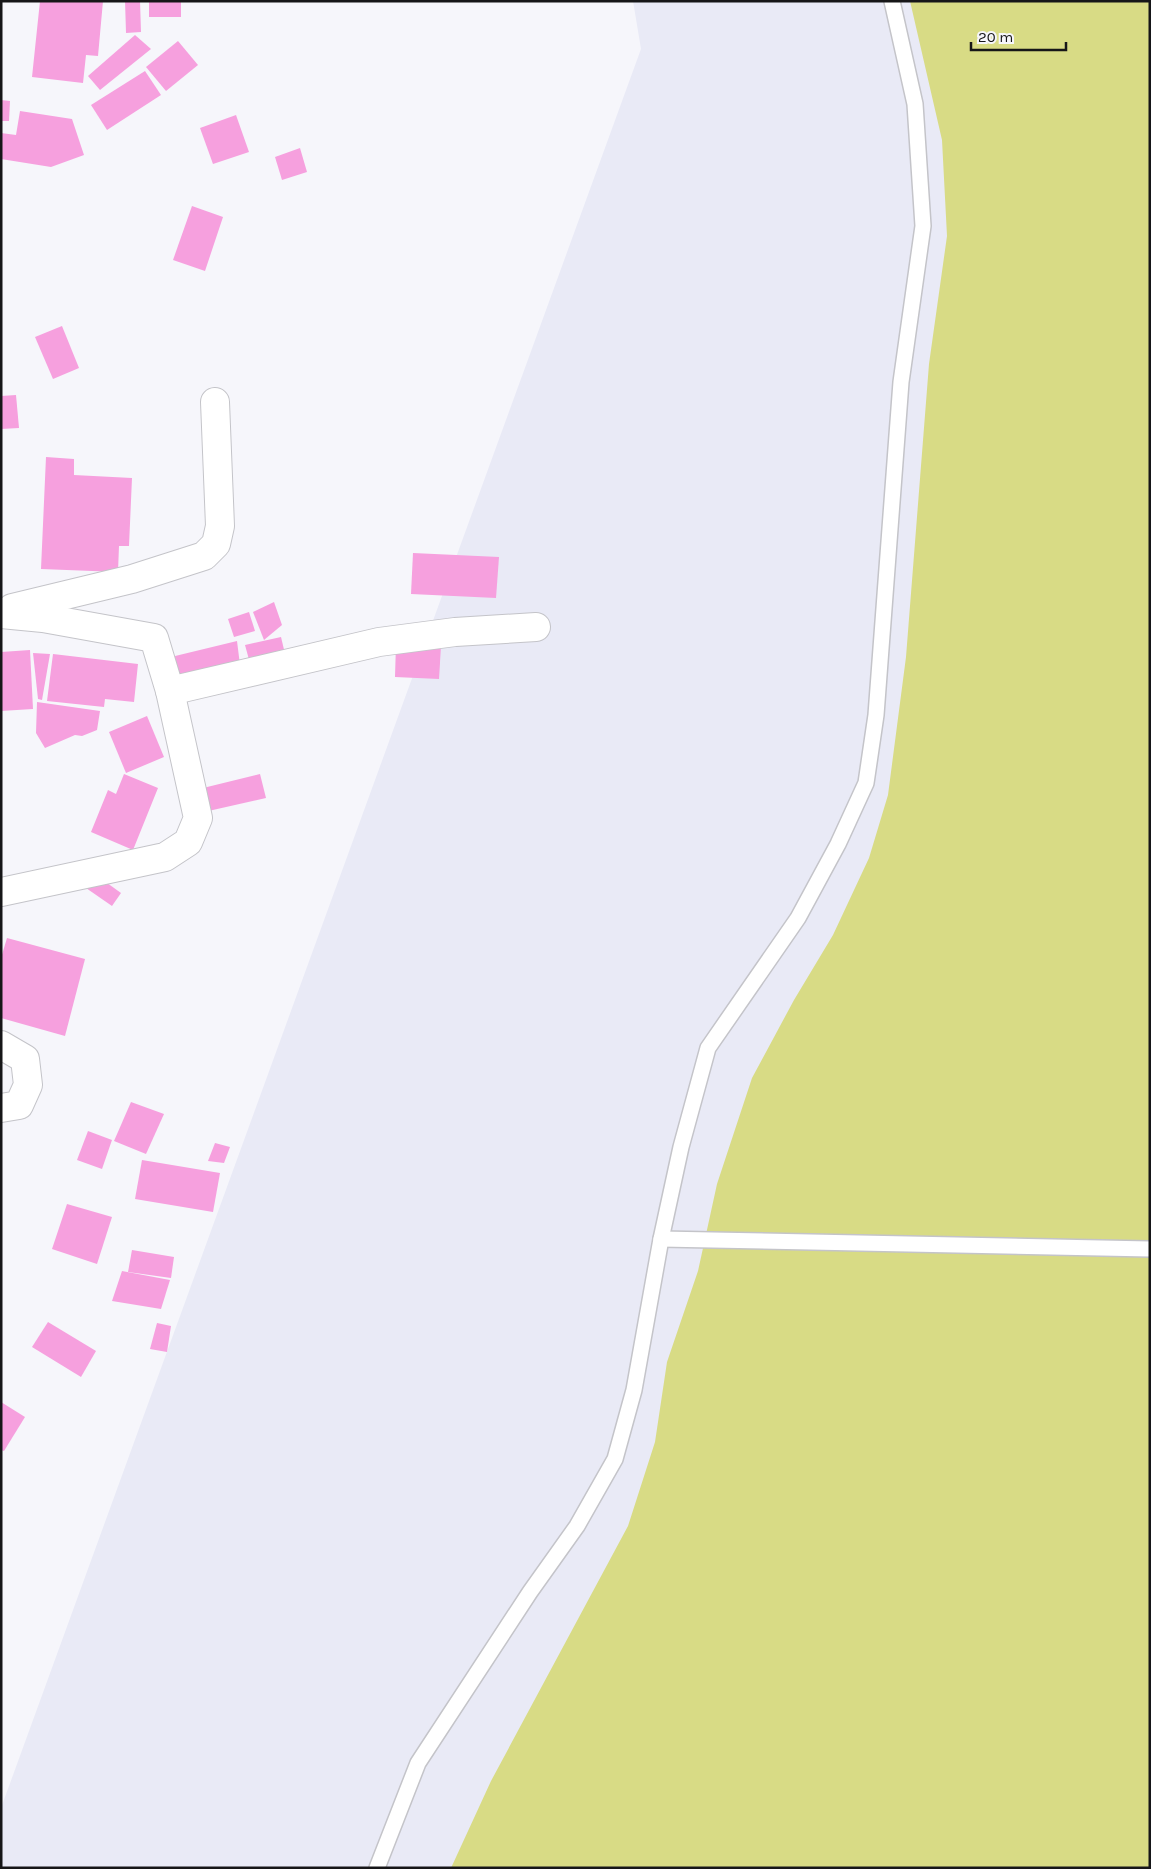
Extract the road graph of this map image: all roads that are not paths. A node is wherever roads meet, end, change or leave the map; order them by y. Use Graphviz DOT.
graph roads {
  1 [pos="892,1"];
  2 [pos="215,402"];
  3 [pos="1,612"];
  4 [pos="536,626"];
  5 [pos="170,691"];
  6 [pos="1,892"];
  7 [pos="1,1045"];
  8 [pos="1,1108"];
  9 [pos="661,1239"];
  10 [pos="1150,1249"];
  11 [pos="377,1868"];
  1 -- 9 [label="lane"];
  2 -- 3 [label="street"];
  3 -- 5 [label="street"];
  4 -- 5 [label="street"];
  5 -- 6 [label="street"];
  7 -- 8 [label="street"];
  9 -- 10 [label="lane"];
  9 -- 11 [label="lane"];
}
